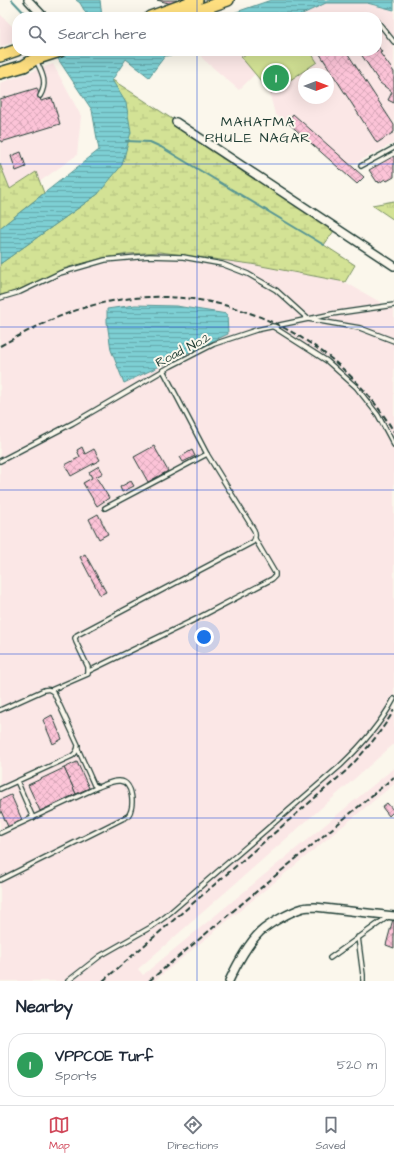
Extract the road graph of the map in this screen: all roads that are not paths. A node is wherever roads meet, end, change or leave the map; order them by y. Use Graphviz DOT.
graph roads {
  1 [pos="28,0"];
  2 [pos="228,0"];
  3 [pos="190,1"];
  4 [pos="39,12"];
  5 [pos="162,12"];
  6 [pos="193,12"];
  7 [pos="382,27"];
  8 [pos="394,42"];
  9 [pos="12,52"];
  10 [pos="0,56"];
  11 [pos="15,56"];
  12 [pos="43,56"];
  13 [pos="35,59"];
  14 [pos="16,68"];
  15 [pos="0,73"];
  16 [pos="40,96"];
  17 [pos="176,122"];
  18 [pos="394,148"];
  19 [pos="361,166"];
  20 [pos="394,266"];
  21 [pos="0,298"];
  22 [pos="394,305"];
  23 [pos="308,319"];
  24 [pos="272,326"];
  25 [pos="394,341"];
  26 [pos="163,370"];
  27 [pos="394,445"];
  28 [pos="207,454"];
  29 [pos="0,461"];
  30 [pos="106,508"];
  31 [pos="256,539"];
  32 [pos="89,671"];
  33 [pos="51,690"];
  34 [pos="394,699"];
  35 [pos="0,710"];
  36 [pos="78,749"];
  37 [pos="16,781"];
  38 [pos="98,787"];
  39 [pos="0,789"];
  40 [pos="33,818"];
  41 [pos="0,833"];
  42 [pos="0,880"];
  43 [pos="392,916"];
  44 [pos="358,937"];
  45 [pos="330,958"];
  46 [pos="68,981"];
  47 [pos="229,981"];
  48 [pos="363,981"];
  1 -- 4 [label="street"];
  2 -- 6 [label="main road"];
  3 -- 5 [label="main road"];
  7 -- 8 [label="lane"];
  9 -- 10 [label="main road"];
  11 -- 14 [label="main road"];
  12 -- 13 [label="main road"];
  13 -- 14 [label="main road"];
  13 -- 16 [label="lane"];
  14 -- 15 [label="main road"];
  17 -- 20 [label="street"];
  18 -- 19 [label="lane"];
  21 -- 23 [label="lane"];
  22 -- 23 [label="lane, Road No.2"];
  23 -- 24 [label="lane, Road No.2"];
  23 -- 25 [label="lane"];
  24 -- 26 [label="lane, Road No.2"];
  24 -- 27 [label="lane"];
  26 -- 28 [label="lane"];
  26 -- 29 [label="lane, Road No.2"];
  28 -- 30 [label="lane"];
  28 -- 31 [label="lane"];
  31 -- 32 [label="lane"];
  31 -- 32 [label="lane"];
  32 -- 33 [label="lane"];
  33 -- 35 [label="lane"];
  33 -- 36 [label="lane"];
  34 -- 46 [label="lane"];
  36 -- 37 [label="lane"];
  36 -- 38 [label="lane"];
  37 -- 39 [label="lane"];
  37 -- 40 [label="lane"];
  38 -- 40 [label="lane"];
  38 -- 42 [label="lane"];
  40 -- 41 [label="lane"];
  43 -- 44 [label="lane"];
  43 -- 47 [label="street"];
  44 -- 45 [label="lane"];
  44 -- 48 [label="lane"];
}
